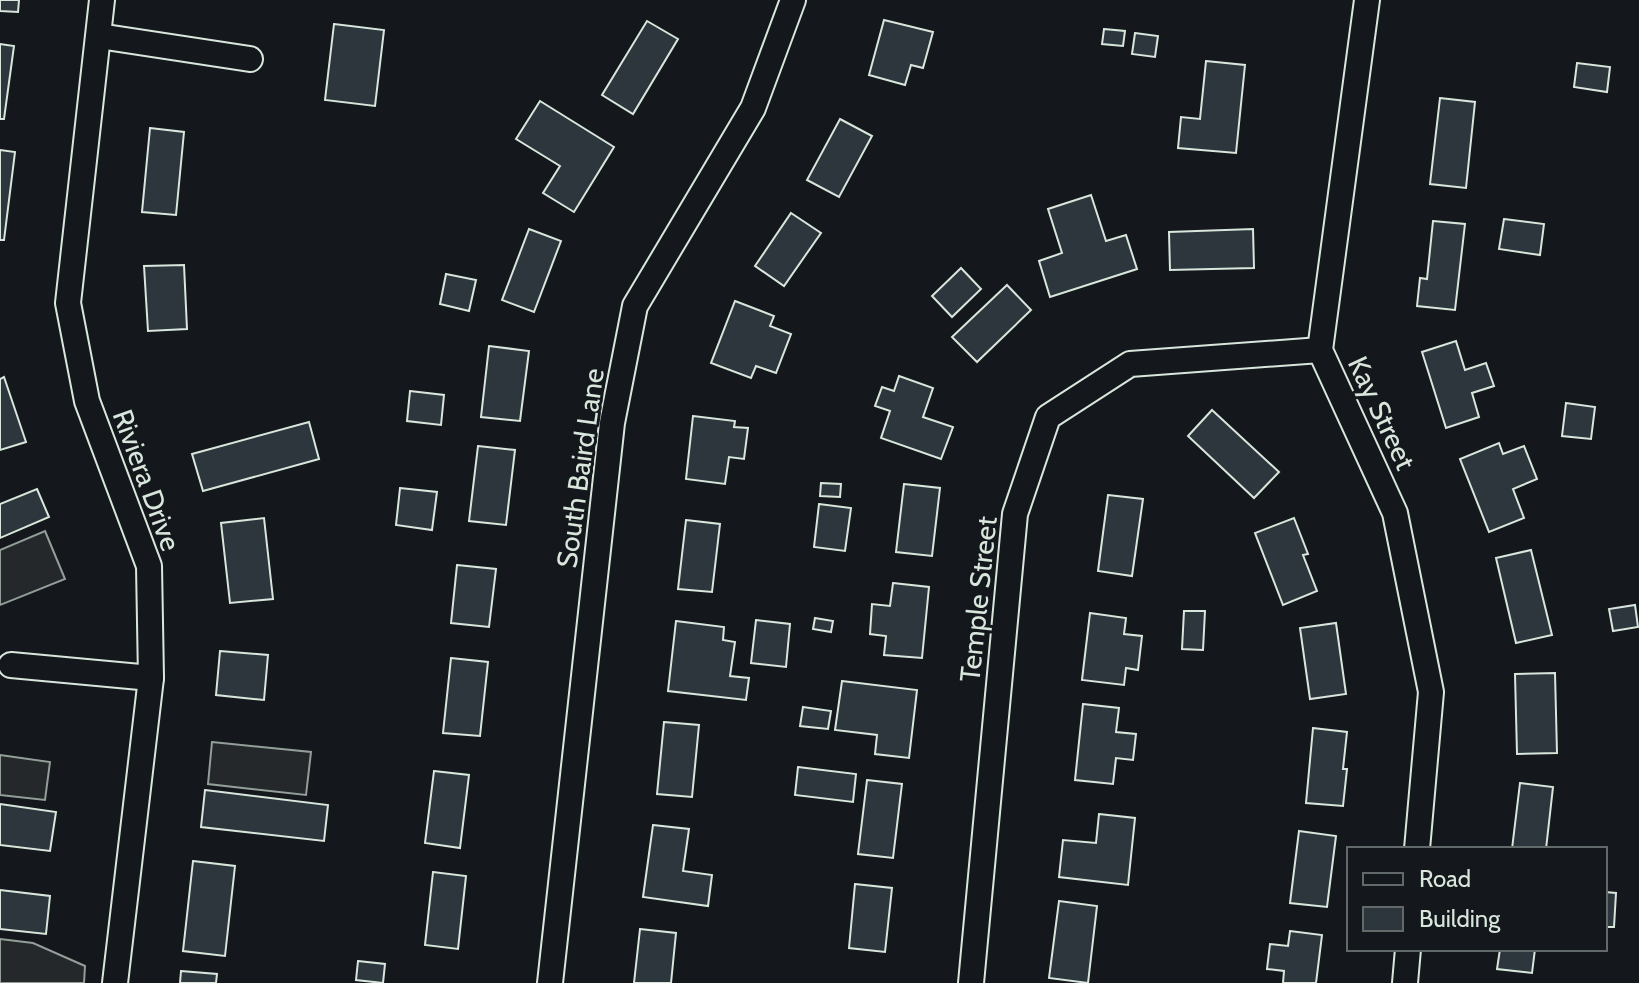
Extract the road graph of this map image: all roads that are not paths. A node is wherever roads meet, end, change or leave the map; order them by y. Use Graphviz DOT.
graph roads {
  1 [pos="102,0"];
  2 [pos="793,0"];
  3 [pos="1367,0"];
  4 [pos="99,36"];
  5 [pos="250,59"];
  6 [pos="1320,350"];
  7 [pos="11,665"];
  8 [pos="151,678"];
  9 [pos="1417,847"];
  10 [pos="1408,951"];
  11 [pos="115,983"];
  12 [pos="550,983"];
  13 [pos="971,983"];
  14 [pos="1405,983"];
  1 -- 4 [label="street, Riviera Drive"];
  2 -- 12 [label="street, South Baird Lane"];
  3 -- 6 [label="street, Kay Street"];
  4 -- 5 [label="street"];
  4 -- 8 [label="street, Riviera Drive"];
  6 -- 9 [label="street, Kay Street"];
  6 -- 13 [label="street, Temple Street"];
  7 -- 8 [label="street"];
  8 -- 11 [label="street, Riviera Drive"];
  10 -- 14 [label="street"];
}
